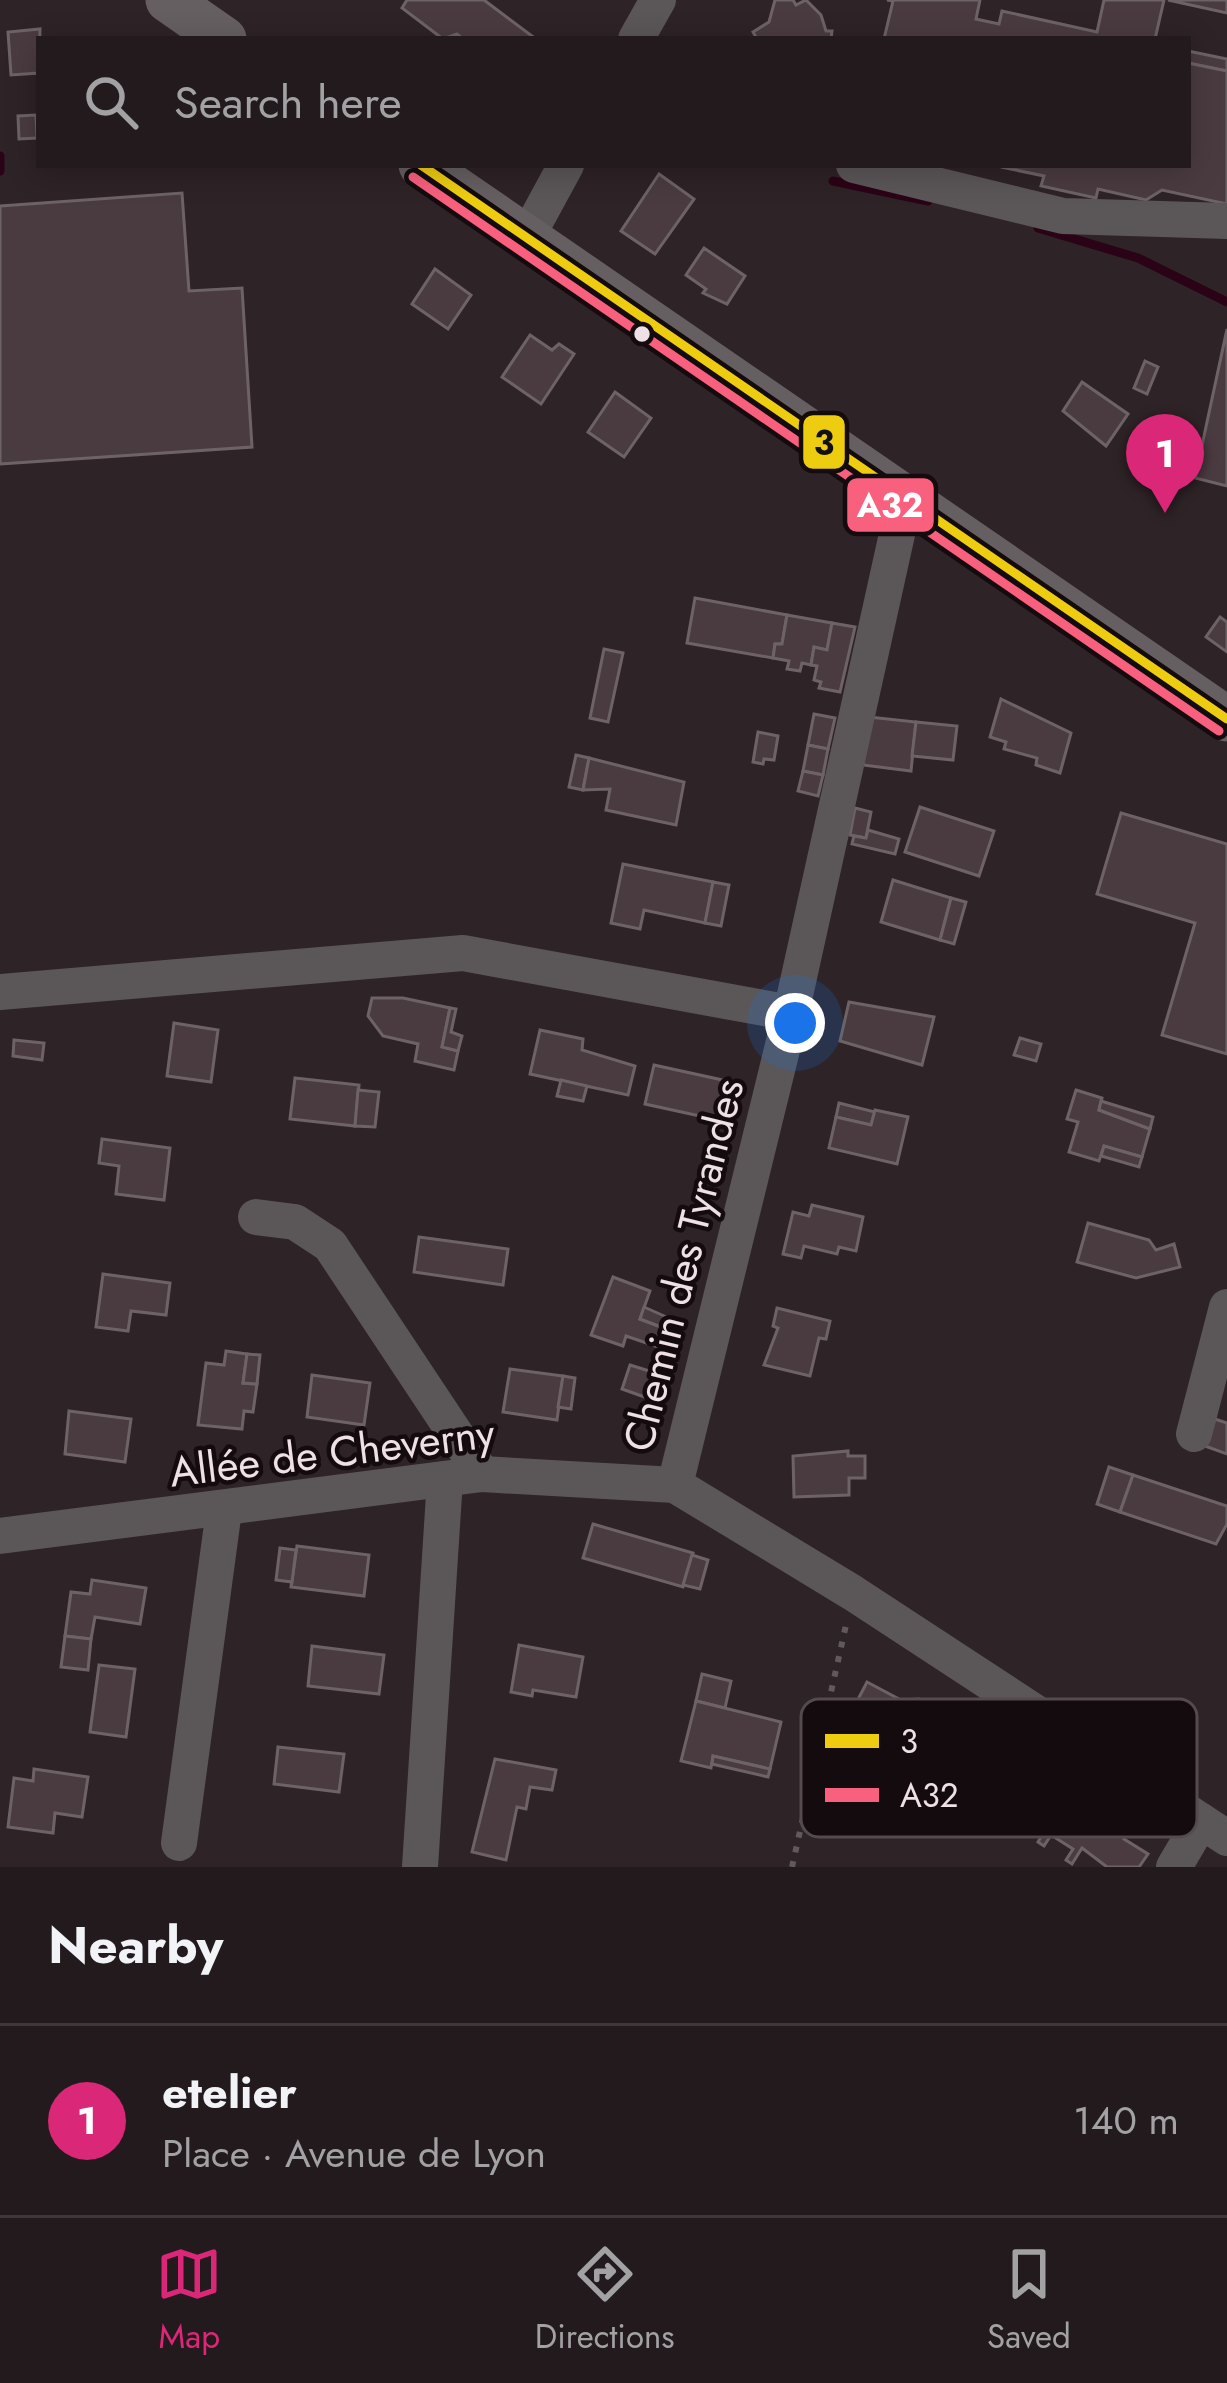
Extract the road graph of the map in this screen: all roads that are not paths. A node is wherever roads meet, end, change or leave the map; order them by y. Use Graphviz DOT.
graph roads {
  1 [pos="168,0"];
  2 [pos="658,0"];
  3 [pos="220,36"];
  4 [pos="638,36"];
  5 [pos="426,168"];
  6 [pos="564,168"];
  7 [pos="866,168"];
  8 [pos="1227,221"];
  9 [pos="528,235"];
  10 [pos="904,498"];
  11 [pos="1227,719"];
  12 [pos="0,992"];
  13 [pos="791,1013"];
  14 [pos="256,1217"];
  15 [pos="1227,1307"];
  16 [pos="1194,1435"];
  17 [pos="482,1474"];
  18 [pos="445,1479"];
  19 [pos="675,1485"];
  20 [pos="224,1510"];
  21 [pos="0,1536"];
  22 [pos="1014,1699"];
  23 [pos="1214,1830"];
  24 [pos="179,1843"];
  25 [pos="420,1867"];
  26 [pos="1174,1867"];
  1 -- 3 [label="main road"];
  2 -- 4 [label="street"];
  5 -- 9 [label="main road"];
  6 -- 9 [label="street"];
  7 -- 8 [label="street"];
  9 -- 10 [label="main road"];
  10 -- 11 [label="main road"];
  10 -- 13 [label="street, Chemin des Tyrandes"];
  12 -- 13 [label="street"];
  13 -- 19 [label="street, Chemin des Tyrandes"];
  14 -- 17 [label="street"];
  15 -- 16 [label="street"];
  17 -- 18 [label="street, Allée de Cheverny"];
  17 -- 19 [label="street, Allée de Cheverny"];
  18 -- 20 [label="street, Allée de Cheverny"];
  18 -- 25 [label="street"];
  19 -- 22 [label="street, Chemin des Tyrandes"];
  20 -- 21 [label="street, Allée de Cheverny"];
  20 -- 24 [label="street"];
  23 -- 26 [label="street"];
}
